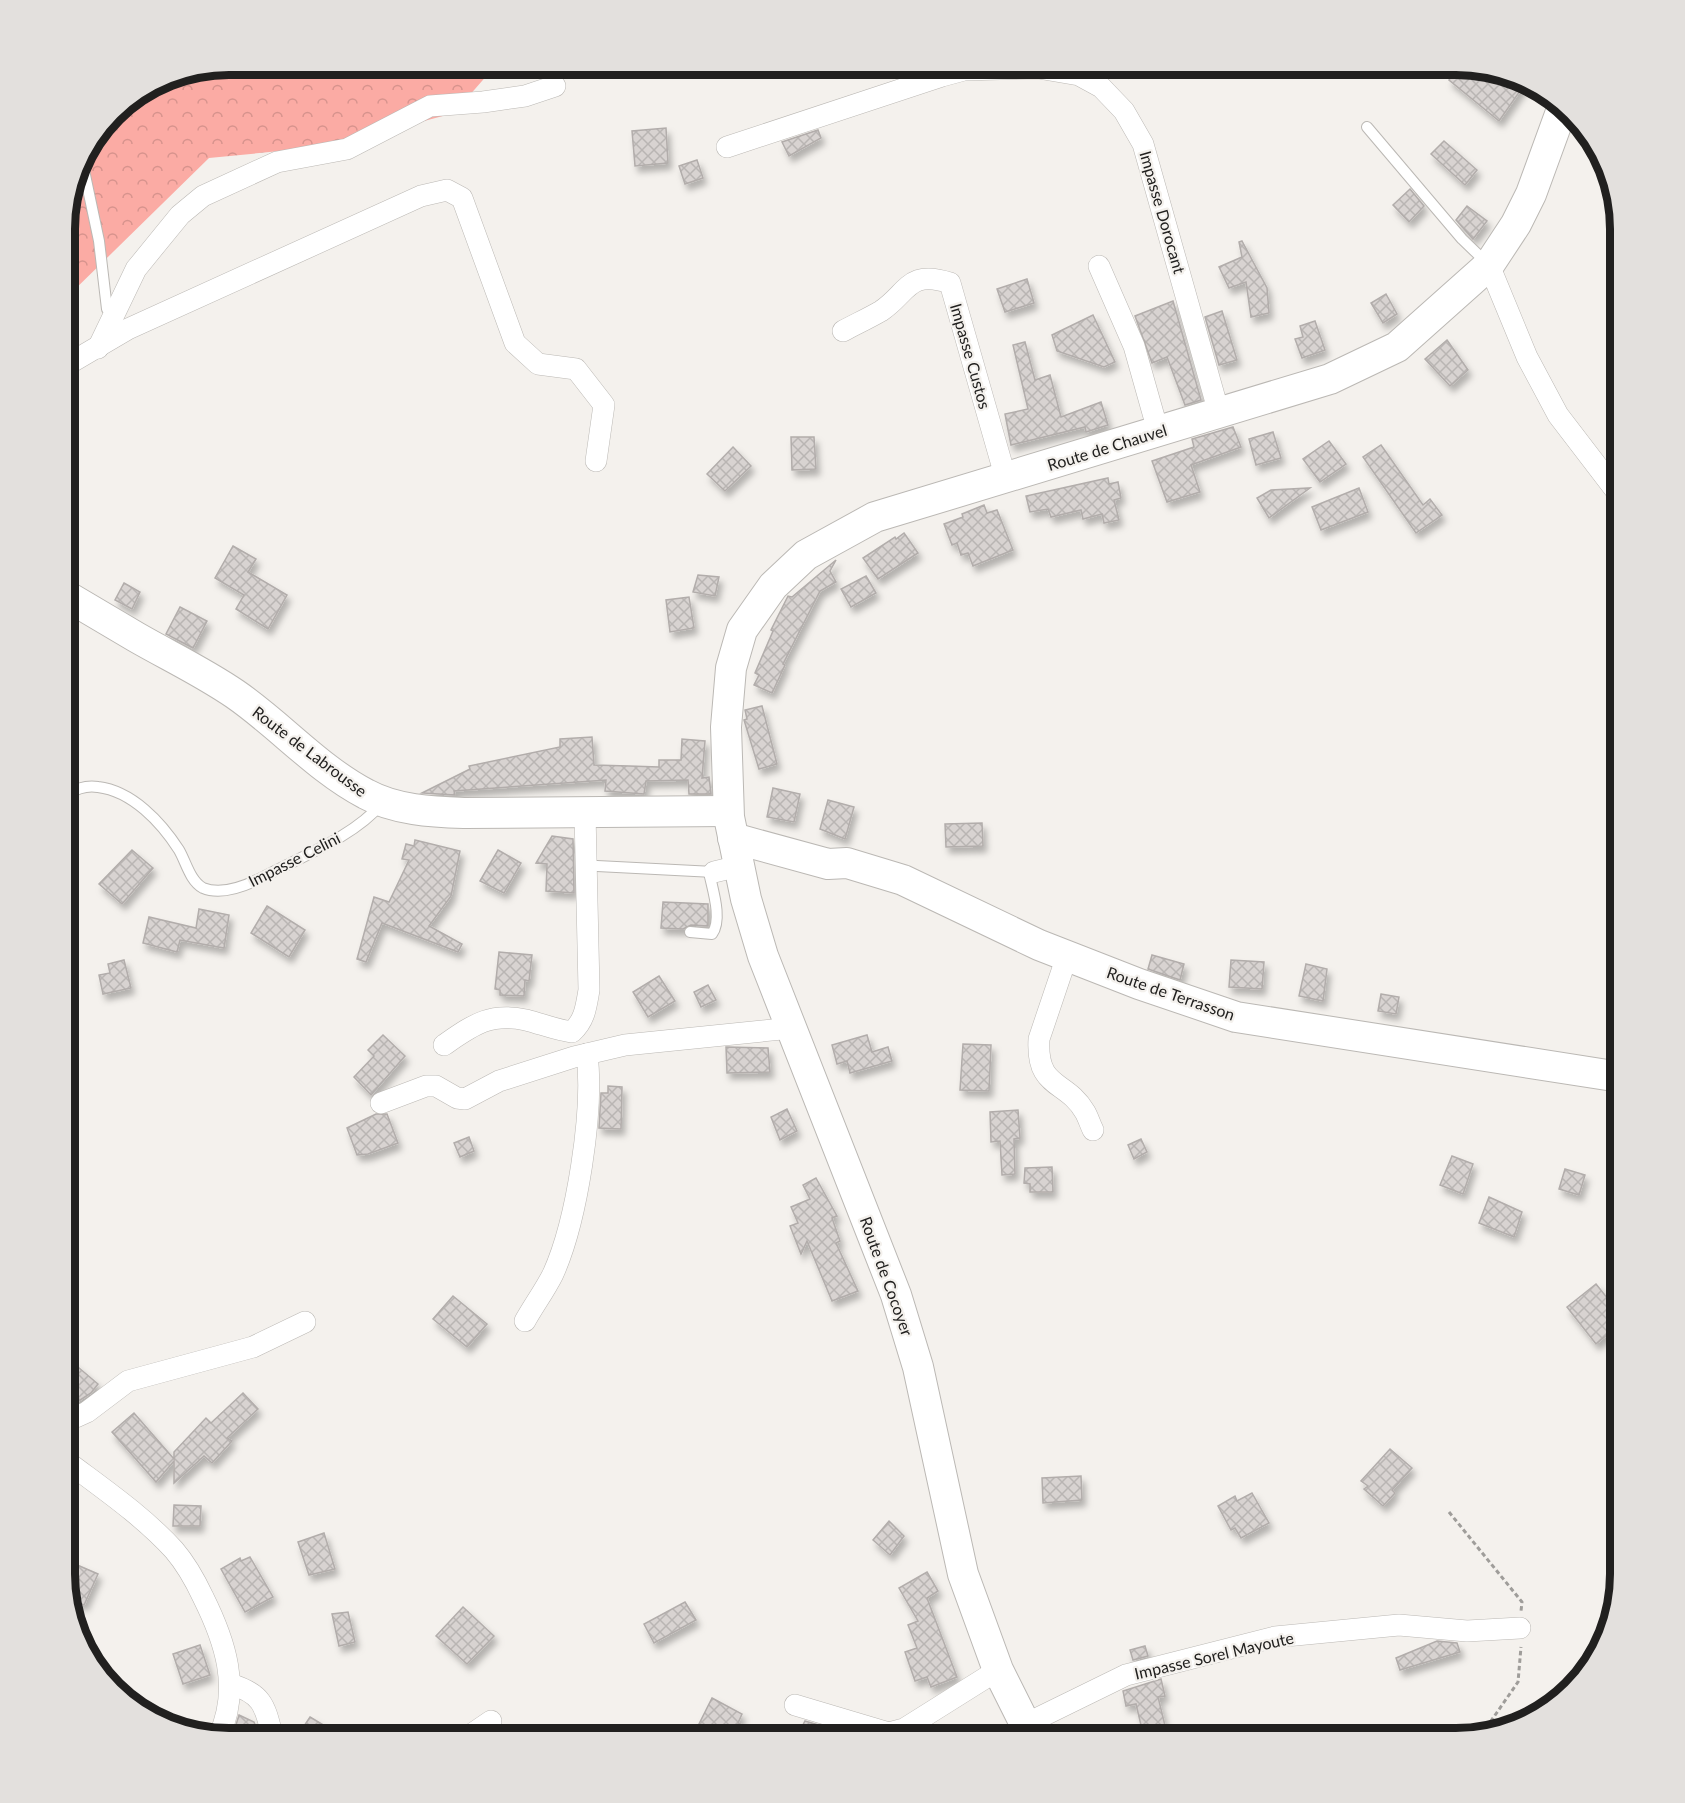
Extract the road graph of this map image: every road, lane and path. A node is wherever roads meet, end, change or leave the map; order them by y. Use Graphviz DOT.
graph roads {
  1 [pos="949,75"];
  2 [pos="1079,75"];
  3 [pos="555,86"];
  4 [pos="1560,115"];
  5 [pos="1367,127"];
  6 [pos="727,147"];
  7 [pos="85,175"];
  8 [pos="1489,265"];
  9 [pos="1099,266"];
  10 [pos="113,315"];
  11 [pos="843,331"];
  12 [pos="97,348"];
  13 [pos="75,360"];
  14 [pos="1219,413"];
  15 [pos="1158,431"];
  16 [pos="596,461"];
  17 [pos="1006,478"];
  18 [pos="1610,483"];
  19 [pos="75,601"];
  20 [pos="75,790"];
  21 [pos="383,801"];
  22 [pos="585,813"];
  23 [pos="728,850"];
  24 [pos="847,863"];
  25 [pos="597,866"];
  26 [pos="690,932"];
  27 [pos="1067,956"];
  28 [pos="792,1028"];
  29 [pos="444,1046"];
  30 [pos="588,1054"];
  31 [pos="1610,1075"];
  32 [pos="381,1103"];
  33 [pos="1093,1130"];
  34 [pos="525,1321"];
  35 [pos="305,1322"];
  36 [pos="75,1417"];
  37 [pos="75,1468"];
  38 [pos="1520,1628"];
  39 [pos="998,1670"];
  40 [pos="230,1684"];
  41 [pos="795,1705"];
  42 [pos="491,1720"];
  43 [pos="222,1728"];
  44 [pos="271,1728"];
  45 [pos="479,1728"];
  46 [pos="875,1728"];
  47 [pos="906,1728"];
  48 [pos="1027,1728"];
  49 [pos="1034,1728"];
  1 -- 6 [label="street, Impasse Dorocant"];
  2 -- 14 [label="street, Impasse Dorocant"];
  3 -- 10 [label="street"];
  4 -- 8 [label="main road, Route de Chauvel"];
  5 -- 8 [label="lane"];
  7 -- 10 [label="lane"];
  8 -- 14 [label="main road, Route de Chauvel"];
  8 -- 18 [label="street"];
  9 -- 15 [label="street"];
  10 -- 12 [label="street"];
  11 -- 17 [label="street, Impasse Custos"];
  12 -- 13 [label="street"];
  12 -- 16 [label="street"];
  14 -- 15 [label="main road, Route de Chauvel"];
  15 -- 17 [label="main road, Route de Chauvel"];
  17 -- 23 [label="main road, Route de Chauvel"];
  19 -- 21 [label="main road, Route de Labrousse"];
  20 -- 21 [label="lane, Impasse Celini"];
  21 -- 22 [label="main road, Route de Labrousse"];
  22 -- 23 [label="main road, Route de Labrousse"];
  22 -- 29 [label="street"];
  23 -- 24 [label="main road, Route de Terrasson"];
  23 -- 24 [label="main road, Route de Terrasson"];
  23 -- 25 [label="lane"];
  23 -- 26 [label="lane"];
  23 -- 28 [label="main road, Route de Cocoyer"];
  24 -- 27 [label="main road, Route de Terrasson"];
  27 -- 31 [label="main road, Route de Terrasson"];
  27 -- 33 [label="street"];
  28 -- 30 [label="street"];
  28 -- 39 [label="main road, Route de Cocoyer"];
  30 -- 32 [label="street"];
  30 -- 34 [label="street"];
  35 -- 36 [label="street"];
  37 -- 40 [label="street"];
  38 -- 49 [label="street, Impasse Sorel Mayoute"];
  39 -- 47 [label="street"];
  39 -- 48 [label="main road, Route de Cocoyer"];
  40 -- 43 [label="street"];
  40 -- 44 [label="street"];
  41 -- 46 [label="street"];
  42 -- 45 [label="street"];
}
